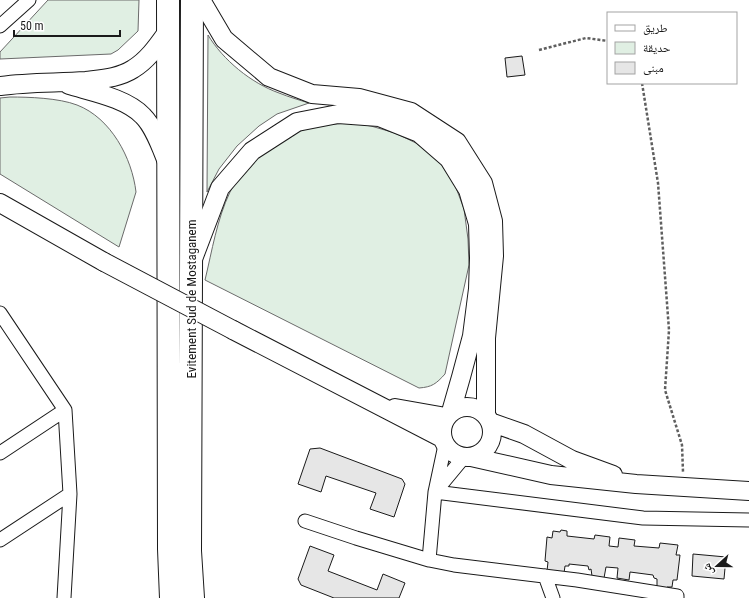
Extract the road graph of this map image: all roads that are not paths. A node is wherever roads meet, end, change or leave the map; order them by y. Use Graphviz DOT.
graph roads {
  1 [pos="29,0"];
  2 [pos="168,0"];
  3 [pos="192,0"];
  4 [pos="201,0"];
  5 [pos="0,26"];
  6 [pos="168,31"];
  7 [pos="61,83"];
  8 [pos="0,86"];
  9 [pos="168,162"];
  10 [pos="0,203"];
  11 [pos="192,263"];
  12 [pos="0,313"];
  13 [pos="376,404"];
  14 [pos="64,410"];
  15 [pos="448,414"];
  16 [pos="488,419"];
  17 [pos="443,442"];
  18 [pos="0,453"];
  19 [pos="467,457"];
  20 [pos="636,484"];
  21 [pos="749,491"];
  22 [pos="435,492"];
  23 [pos="70,494"];
  24 [pos="749,520"];
  25 [pos="305,521"];
  26 [pos="0,540"];
  27 [pos="429,560"];
  28 [pos="546,576"];
  29 [pos="64,598"];
  30 [pos="171,598"];
  31 [pos="193,598"];
  32 [pos="553,598"];
  33 [pos="677,598"];
  1 -- 5 [label="street"];
  2 -- 6 [label="highway, Evitement Sud de Mostaganem"];
  3 -- 11 [label="highway, Evitement Sud de Mostaganem"];
  4 -- 16 [label="main road"];
  6 -- 7 [label="main road"];
  6 -- 9 [label="highway, Evitement Sud de Mostaganem"];
  7 -- 8 [label="main road"];
  7 -- 9 [label="main road"];
  9 -- 30 [label="highway, Evitement Sud de Mostaganem"];
  10 -- 13 [label="main road, bridge"];
  11 -- 15 [label="main road"];
  11 -- 31 [label="highway, Evitement Sud de Mostaganem"];
  12 -- 14 [label="street"];
  13 -- 15 [label="main road"];
  13 -- 17 [label="main road"];
  14 -- 18 [label="street"];
  14 -- 23 [label="street"];
  15 -- 16 [label="main road"];
  15 -- 17 [label="main road"];
  16 -- 19 [label="main road"];
  16 -- 20 [label="main road"];
  17 -- 19 [label="main road"];
  17 -- 22 [label="street"];
  19 -- 20 [label="main road"];
  19 -- 22 [label="street"];
  20 -- 21 [label="main road"];
  22 -- 24 [label="street"];
  22 -- 27 [label="street"];
  23 -- 26 [label="street"];
  23 -- 29 [label="street"];
  25 -- 27 [label="street"];
  27 -- 28 [label="street"];
  28 -- 32 [label="street"];
  28 -- 33 [label="street"];
}
